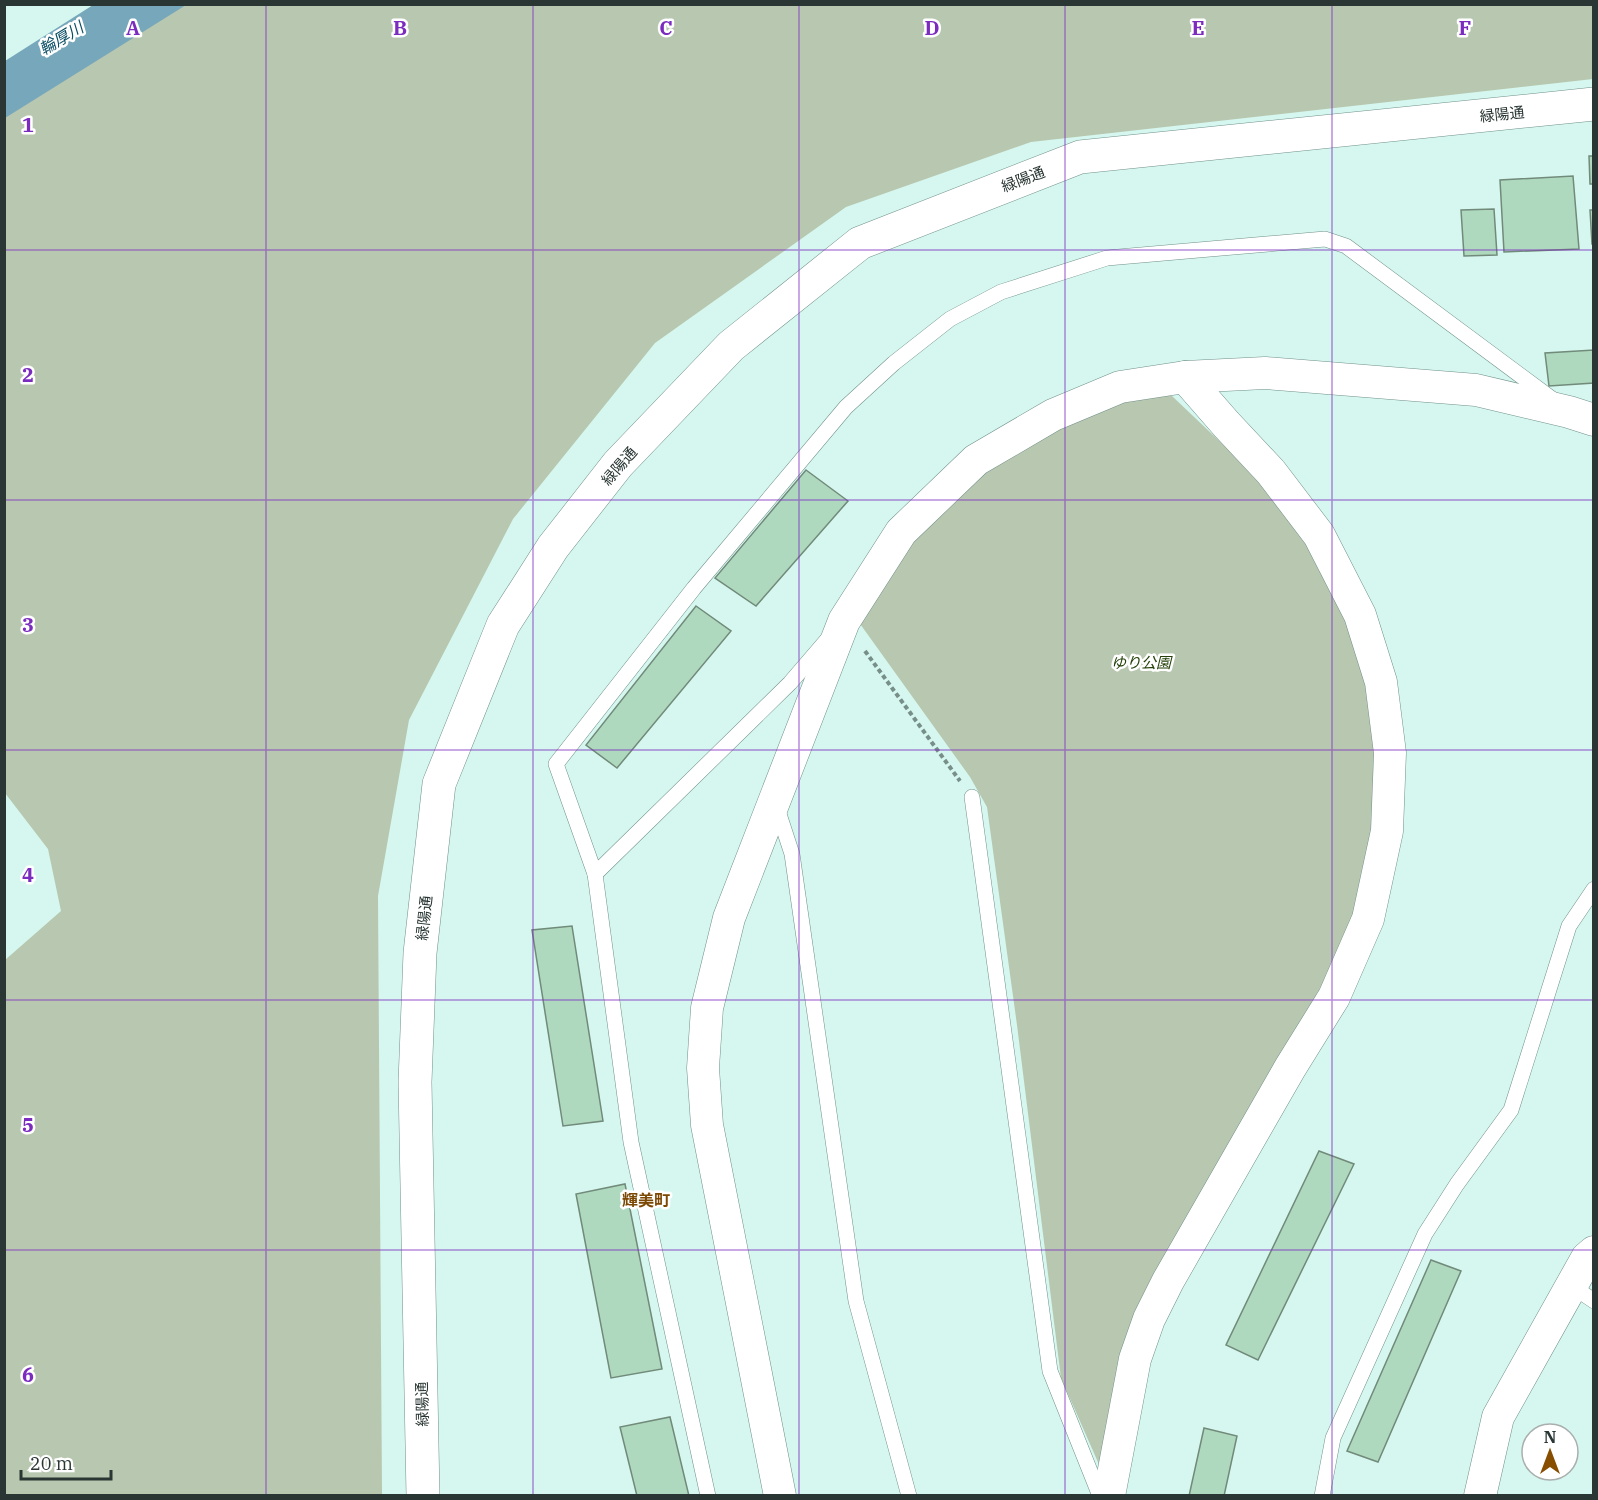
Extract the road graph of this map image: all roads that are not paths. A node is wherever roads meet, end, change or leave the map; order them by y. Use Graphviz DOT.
graph roads {
  1 [pos="1593,104"];
  2 [pos="1185,376"];
  3 [pos="1581,416"];
  4 [pos="844,621"];
  5 [pos="972,797"];
  6 [pos="774,799"];
  7 [pos="595,874"];
  8 [pos="1593,889"];
  9 [pos="1593,1252"];
  10 [pos="1582,1293"];
  11 [pos="423,1496"];
  12 [pos="708,1496"];
  13 [pos="780,1496"];
  14 [pos="909,1496"];
  15 [pos="1100,1496"];
  16 [pos="1108,1496"];
  17 [pos="1322,1496"];
  18 [pos="1480,1496"];
  1 -- 11 [label="street, 緑陽通"];
  2 -- 3 [label="street"];
  2 -- 4 [label="street"];
  2 -- 16 [label="street"];
  3 -- 7 [label="lane"];
  4 -- 6 [label="street"];
  4 -- 7 [label="lane"];
  5 -- 15 [label="lane"];
  6 -- 13 [label="street"];
  6 -- 14 [label="lane"];
  7 -- 12 [label="lane"];
  8 -- 17 [label="lane"];
  9 -- 10 [label="street"];
  10 -- 18 [label="street"];
}
